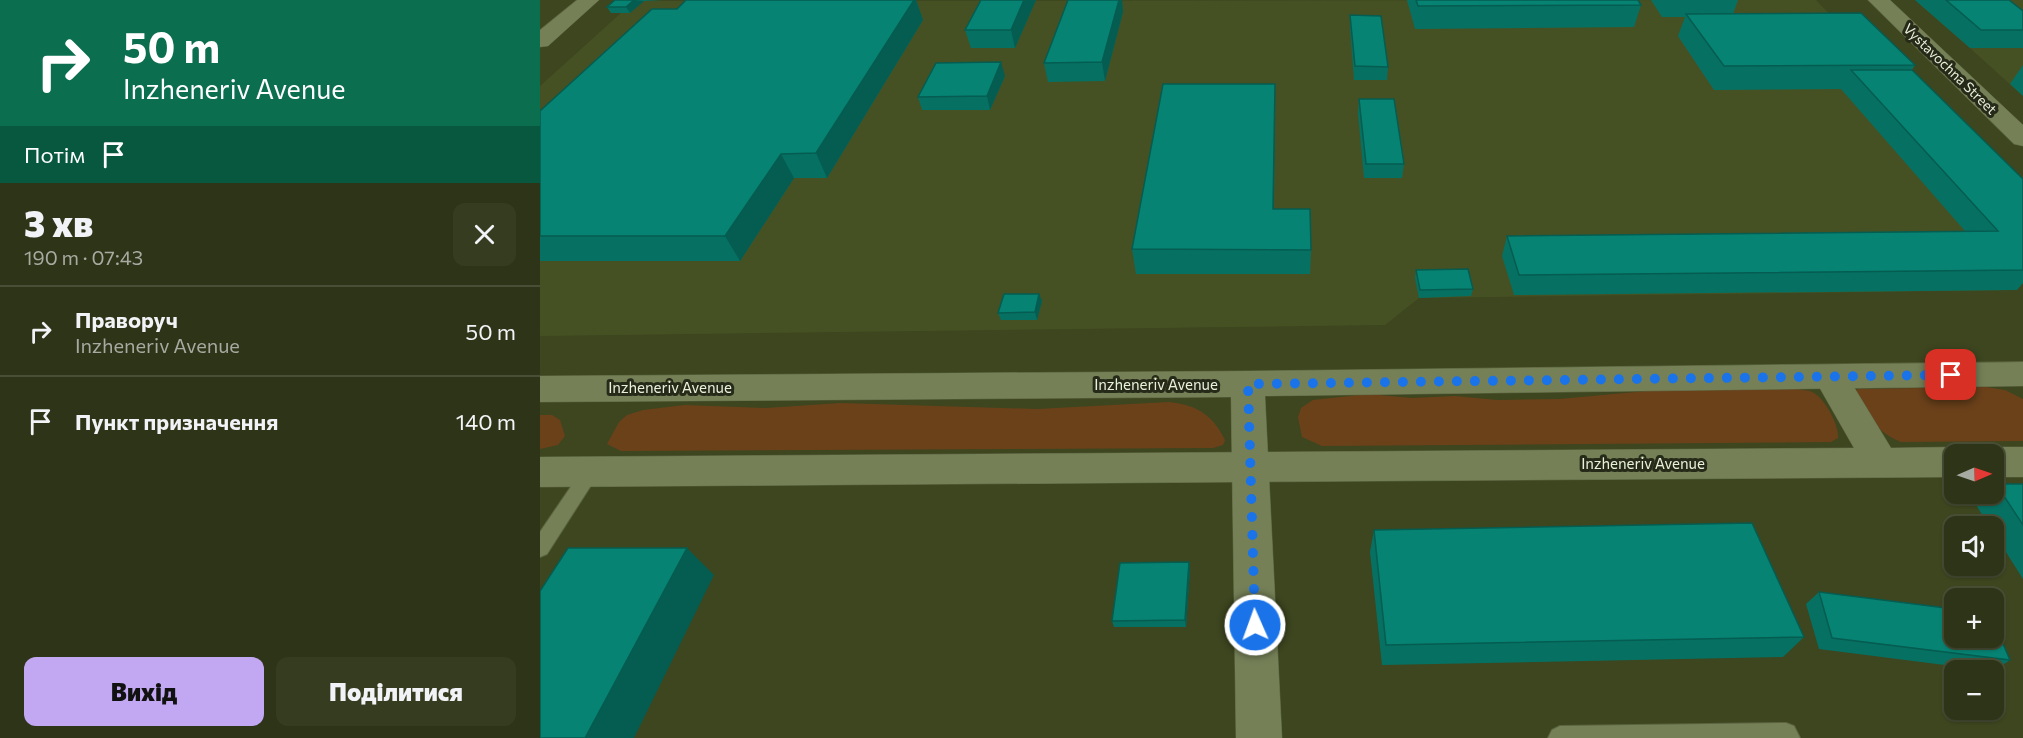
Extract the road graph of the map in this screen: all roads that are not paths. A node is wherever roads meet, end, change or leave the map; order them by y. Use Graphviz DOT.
graph roads {
  1 [pos="589,0"];
  2 [pos="1878,0"];
  3 [pos="541,39"];
  4 [pos="2023,139"];
  5 [pos="2023,374"];
  6 [pos="1831,378"];
  7 [pos="1248,384"];
  8 [pos="540,389"];
  9 [pos="1944,462"];
  10 [pos="2004,462"];
  11 [pos="2023,462"];
  12 [pos="1881,463"];
  13 [pos="1248,466"];
  14 [pos="591,471"];
  15 [pos="540,472"];
  16 [pos="540,548"];
  17 [pos="1259,738"];
  18 [pos="1560,738"];
  19 [pos="1788,738"];
  1 -- 3 [label="street"];
  2 -- 4 [label="street, Vystavochna Street"];
  5 -- 6 [label="street, Inzheneriv Avenue"];
  6 -- 7 [label="street, Inzheneriv Avenue"];
  6 -- 12 [label="street"];
  7 -- 8 [label="street, Inzheneriv Avenue"];
  7 -- 13 [label="street"];
  9 -- 12 [label="street, Inzheneriv Avenue"];
  10 -- 11 [label="street"];
  12 -- 13 [label="street, Inzheneriv Avenue"];
  13 -- 14 [label="street, Inzheneriv Avenue"];
  13 -- 17 [label="street"];
  14 -- 15 [label="street, Inzheneriv Avenue"];
  14 -- 16 [label="lane"];
  18 -- 19 [label="lane"];
}
